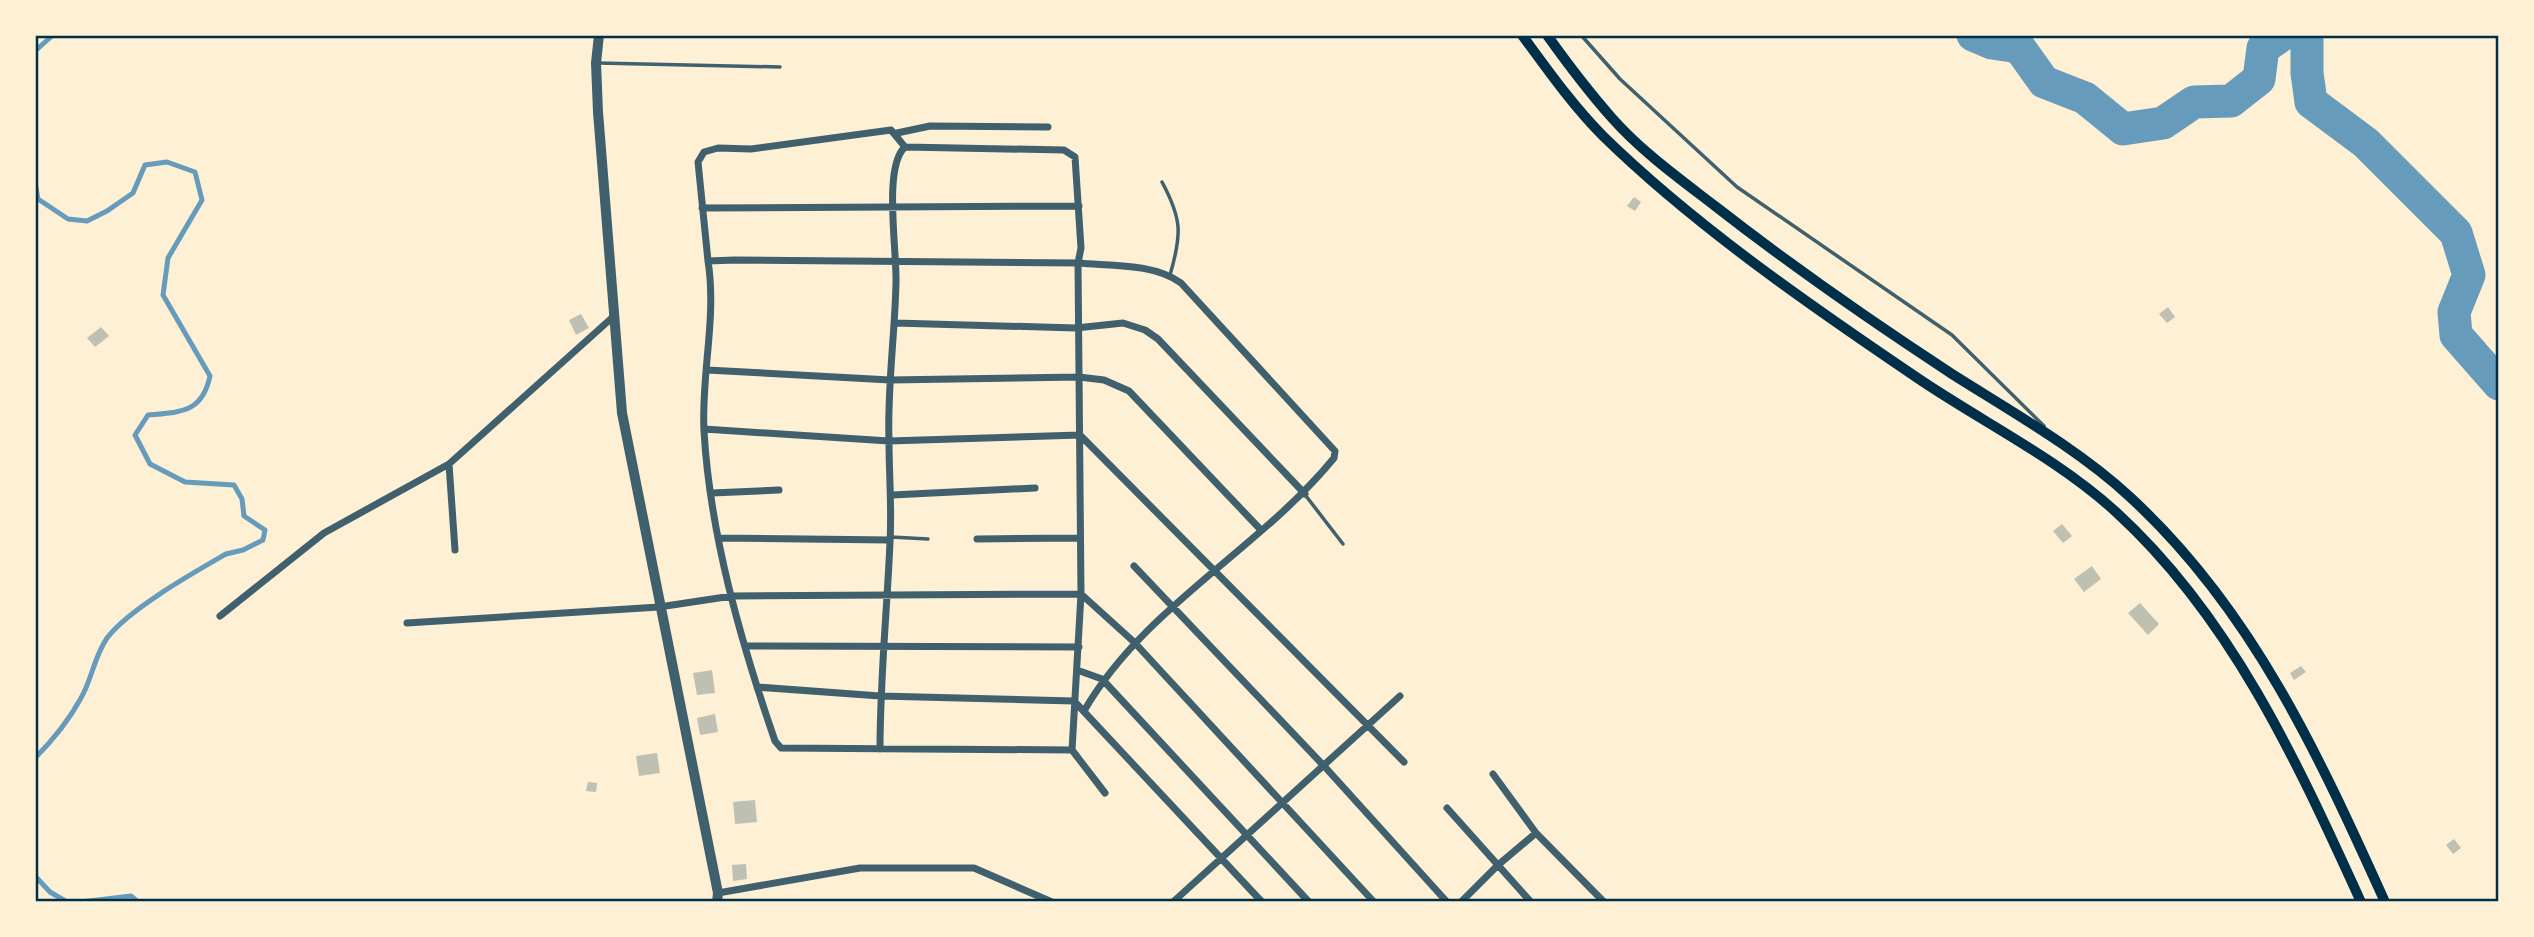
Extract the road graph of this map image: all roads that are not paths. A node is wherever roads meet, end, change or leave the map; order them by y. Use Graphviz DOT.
graph roads {
  1 [pos="599,35"];
  2 [pos="1522,35"];
  3 [pos="1547,35"];
  4 [pos="1581,35"];
  5 [pos="596,63"];
  6 [pos="780,67"];
  7 [pos="1048,127"];
  8 [pos="897,133"];
  9 [pos="905,147"];
  10 [pos="1162,182"];
  11 [pos="893,205"];
  12 [pos="1079,205"];
  13 [pos="702,208"];
  14 [pos="708,261"];
  15 [pos="897,262"];
  16 [pos="1078,263"];
  17 [pos="1170,275"];
  18 [pos="614,316"];
  19 [pos="895,323"];
  20 [pos="1076,328"];
  21 [pos="707,370"];
  22 [pos="1079,377"];
  23 [pos="890,380"];
  24 [pos="704,429"];
  25 [pos="1080,435"];
  26 [pos="888,441"];
  27 [pos="2063,445"];
  28 [pos="449,464"];
  29 [pos="1035,488"];
  30 [pos="779,490"];
  31 [pos="712,493"];
  32 [pos="1305,494"];
  33 [pos="892,495"];
  34 [pos="1260,530"];
  35 [pos="720,538"];
  36 [pos="1080,538"];
  37 [pos="890,539"];
  38 [pos="928,539"];
  39 [pos="977,539"];
  40 [pos="1343,544"];
  41 [pos="455,550"];
  42 [pos="1134,565"];
  43 [pos="1214,572"];
  44 [pos="1081,594"];
  45 [pos="732,596"];
  46 [pos="888,597"];
  47 [pos="659,607"];
  48 [pos="1173,610"];
  49 [pos="220,615"];
  50 [pos="407,623"];
  51 [pos="1133,642"];
  52 [pos="747,646"];
  53 [pos="882,647"];
  54 [pos="1079,647"];
  55 [pos="1077,670"];
  56 [pos="1102,679"];
  57 [pos="757,687"];
  58 [pos="880,696"];
  59 [pos="1400,696"];
  60 [pos="1074,701"];
  61 [pos="1084,711"];
  62 [pos="1365,726"];
  63 [pos="880,749"];
  64 [pos="1072,750"];
  65 [pos="1404,762"];
  66 [pos="1325,766"];
  67 [pos="1493,774"];
  68 [pos="1105,793"];
  69 [pos="1281,804"];
  70 [pos="1447,808"];
  71 [pos="1536,833"];
  72 [pos="1247,835"];
  73 [pos="1222,860"];
  74 [pos="1498,865"];
  75 [pos="717,898"];
  76 [pos="1052,902"];
  77 [pos="1173,902"];
  78 [pos="1262,902"];
  79 [pos="1309,902"];
  80 [pos="1374,902"];
  81 [pos="1447,902"];
  82 [pos="1461,902"];
  83 [pos="1531,902"];
  84 [pos="1604,902"];
  85 [pos="2361,902"];
  86 [pos="2385,902"];
  1 -- 5 [label="street"];
  2 -- 85 [label="main road"];
  3 -- 27 [label="main road"];
  4 -- 27 [label="lane"];
  5 -- 6 [label="lane"];
  5 -- 18 [label="street"];
  7 -- 8 [label="street"];
  8 -- 9 [label="street"];
  8 -- 13 [label="street"];
  9 -- 11 [label="street"];
  9 -- 12 [label="street"];
  10 -- 17 [label="lane"];
  11 -- 12 [label="street"];
  11 -- 13 [label="street"];
  11 -- 15 [label="street"];
  12 -- 16 [label="street"];
  13 -- 14 [label="street"];
  14 -- 15 [label="street"];
  14 -- 21 [label="street"];
  15 -- 16 [label="street"];
  15 -- 19 [label="street"];
  16 -- 17 [label="street"];
  16 -- 20 [label="street"];
  17 -- 32 [label="street"];
  18 -- 28 [label="street"];
  18 -- 47 [label="street"];
  19 -- 20 [label="street"];
  19 -- 23 [label="street"];
  20 -- 22 [label="street"];
  20 -- 32 [label="street"];
  21 -- 23 [label="street"];
  21 -- 24 [label="street"];
  22 -- 23 [label="street"];
  22 -- 25 [label="street"];
  22 -- 34 [label="street"];
  23 -- 26 [label="street"];
  24 -- 26 [label="street"];
  24 -- 31 [label="street"];
  25 -- 26 [label="street"];
  25 -- 36 [label="street"];
  25 -- 43 [label="street"];
  26 -- 33 [label="street"];
  27 -- 86 [label="main road"];
  28 -- 41 [label="street"];
  28 -- 49 [label="street"];
  29 -- 33 [label="street"];
  30 -- 31 [label="street"];
  31 -- 35 [label="street"];
  32 -- 34 [label="street"];
  32 -- 40 [label="lane"];
  33 -- 37 [label="street"];
  34 -- 43 [label="street"];
  35 -- 37 [label="street"];
  35 -- 45 [label="street"];
  36 -- 39 [label="street"];
  36 -- 44 [label="street"];
  37 -- 38 [label="lane"];
  37 -- 46 [label="street"];
  42 -- 48 [label="street"];
  43 -- 48 [label="street"];
  43 -- 62 [label="street"];
  44 -- 46 [label="street"];
  44 -- 51 [label="street"];
  44 -- 54 [label="street"];
  45 -- 46 [label="street"];
  45 -- 47 [label="street"];
  45 -- 52 [label="street"];
  46 -- 53 [label="street"];
  47 -- 50 [label="street"];
  47 -- 75 [label="street"];
  48 -- 51 [label="street"];
  48 -- 66 [label="street"];
  51 -- 56 [label="street"];
  51 -- 69 [label="street"];
  52 -- 53 [label="street"];
  52 -- 57 [label="street"];
  53 -- 54 [label="street"];
  53 -- 58 [label="street"];
  54 -- 55 [label="street"];
  55 -- 56 [label="street"];
  55 -- 60 [label="street"];
  56 -- 61 [label="street"];
  56 -- 72 [label="street"];
  57 -- 58 [label="street"];
  57 -- 63 [label="street"];
  58 -- 60 [label="street"];
  58 -- 63 [label="street"];
  59 -- 62 [label="street"];
  60 -- 61 [label="street"];
  60 -- 64 [label="street"];
  61 -- 73 [label="street"];
  62 -- 65 [label="street"];
  62 -- 66 [label="street"];
  63 -- 64 [label="street"];
  64 -- 68 [label="street"];
  66 -- 69 [label="street"];
  66 -- 81 [label="street"];
  67 -- 71 [label="street"];
  69 -- 72 [label="street"];
  69 -- 80 [label="street"];
  70 -- 74 [label="street"];
  71 -- 74 [label="street"];
  71 -- 84 [label="street"];
  72 -- 73 [label="street"];
  72 -- 79 [label="street"];
  73 -- 77 [label="street"];
  73 -- 78 [label="street"];
  74 -- 82 [label="street"];
  74 -- 83 [label="street"];
  75 -- 76 [label="street"];
}
